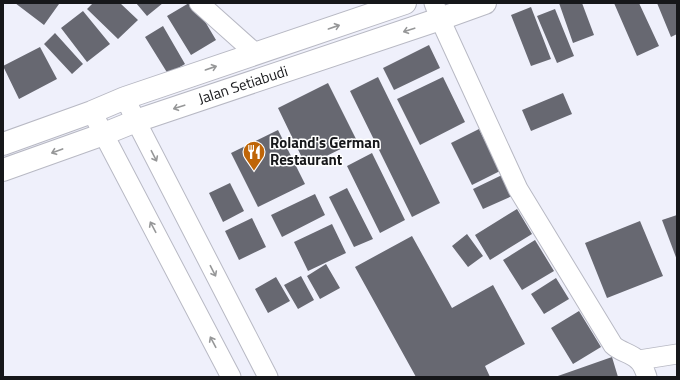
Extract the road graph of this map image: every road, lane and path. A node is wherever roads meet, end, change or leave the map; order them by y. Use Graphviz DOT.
graph roads {
  1 [pos="199,3"];
  2 [pos="405,3"];
  3 [pos="485,3"];
  4 [pos="437,11"];
  5 [pos="255,53"];
  6 [pos="125,98"];
  7 [pos="92,112"];
  8 [pos="136,121"];
  9 [pos="104,134"];
  10 [pos="3,144"];
  11 [pos="3,170"];
  12 [pos="677,354"];
  13 [pos="643,369"];
  14 [pos="231,377"];
  15 [pos="268,377"];
  1 -- 5 [label="street"];
  5 -- 2 [label="main road, Jalan Setiabudi, one-way"];
  3 -- 4 [label="main road, Jalan Setiabudi"];
  4 -- 8 [label="main road, Jalan Setiabudi, one-way"];
  4 -- 13 [label="street"];
  6 -- 5 [label="main road, Jalan Setiabudi, one-way"];
  6 -- 7 [label="main road, Jalan Setiabudi"];
  6 -- 8 [label="street"];
  7 -- 9 [label="street"];
  7 -- 10 [label="main road, Jalan Setiabudi"];
  8 -- 9 [label="main road, Jalan Setiabudi"];
  8 -- 15 [label="street, one-way"];
  9 -- 11 [label="main road, Jalan Setiabudi, one-way"];
  14 -- 9 [label="street, one-way"];
  12 -- 13 [label="street"];
}
